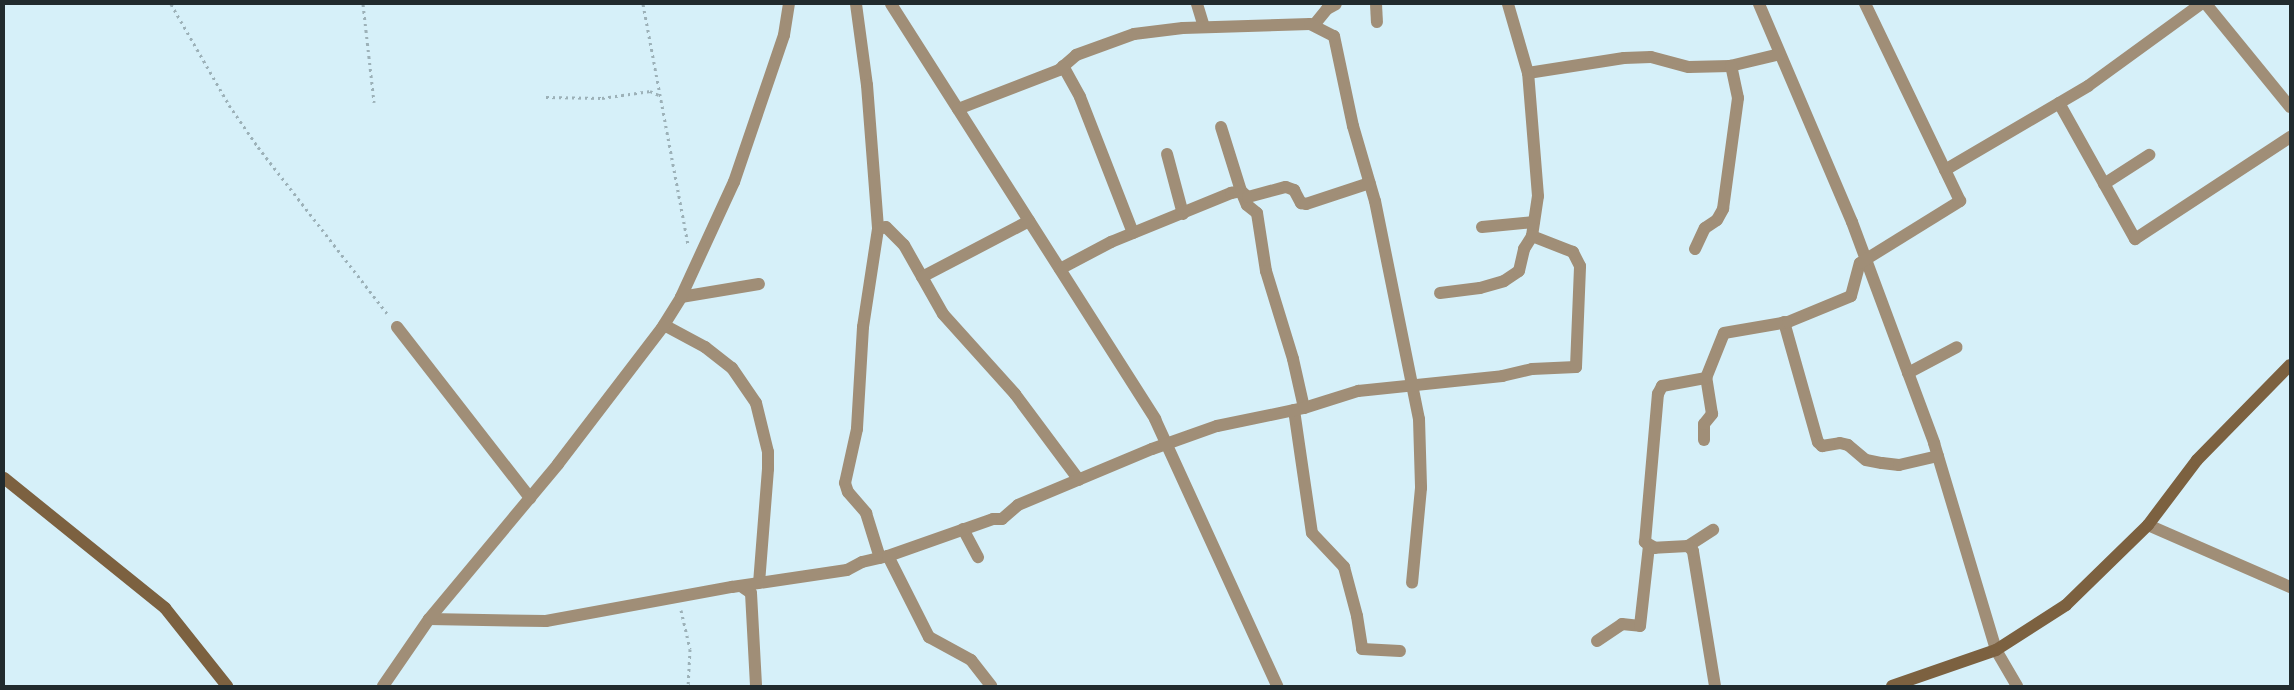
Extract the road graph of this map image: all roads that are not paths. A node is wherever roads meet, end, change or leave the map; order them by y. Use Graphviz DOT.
graph roads {
  1 [pos="789,4"];
  2 [pos="856,4"];
  3 [pos="891,4"];
  4 [pos="1197,4"];
  5 [pos="1336,4"];
  6 [pos="1376,4"];
  7 [pos="1508,4"];
  8 [pos="1759,4"];
  9 [pos="1866,4"];
  10 [pos="2200,4"];
  11 [pos="2206,4"];
  12 [pos="1376,22"];
  13 [pos="1314,26"];
  14 [pos="1204,27"];
  15 [pos="1780,54"];
  16 [pos="1064,66"];
  17 [pos="1731,66"];
  18 [pos="1528,73"];
  19 [pos="2059,103"];
  20 [pos="2290,107"];
  21 [pos="958,109"];
  22 [pos="1221,127"];
  23 [pos="2290,137"];
  24 [pos="1167,154"];
  25 [pos="2149,155"];
  26 [pos="1945,170"];
  27 [pos="1370,183"];
  28 [pos="2104,184"];
  29 [pos="1241,191"];
  30 [pos="1183,214"];
  31 [pos="1029,221"];
  32 [pos="1534,222"];
  33 [pos="1482,227"];
  34 [pos="878,230"];
  35 [pos="1133,233"];
  36 [pos="1532,236"];
  37 [pos="1695,249"];
  38 [pos="1866,261"];
  39 [pos="1060,269"];
  40 [pos="922,277"];
  41 [pos="759,284"];
  42 [pos="1440,293"];
  43 [pos="681,297"];
  44 [pos="1784,322"];
  45 [pos="664,325"];
  46 [pos="397,327"];
  47 [pos="1958,347"];
  48 [pos="2290,365"];
  49 [pos="1908,374"];
  50 [pos="1706,378"];
  51 [pos="1414,383"];
  52 [pos="1299,409"];
  53 [pos="1704,440"];
  54 [pos="1167,445"];
  55 [pos="1938,456"];
  56 [pos="4,478"];
  57 [pos="1079,480"];
  58 [pos="530,498"];
  59 [pos="2148,525"];
  60 [pos="963,529"];
  61 [pos="1714,530"];
  62 [pos="1649,546"];
  63 [pos="1688,546"];
  64 [pos="884,557"];
  65 [pos="978,558"];
  66 [pos="758,583"];
  67 [pos="1412,583"];
  68 [pos="741,586"];
  69 [pos="2290,587"];
  70 [pos="429,619"];
  71 [pos="1597,641"];
  72 [pos="1996,650"];
  73 [pos="1400,651"];
  74 [pos="226,686"];
  75 [pos="383,686"];
  76 [pos="756,686"];
  77 [pos="991,686"];
  78 [pos="1277,686"];
  79 [pos="1715,686"];
  80 [pos="1892,686"];
  81 [pos="2017,686"];
  1 -- 43 [label="street"];
  2 -- 34 [label="street"];
  3 -- 21 [label="street"];
  4 -- 14 [label="street"];
  5 -- 13 [label="street"];
  6 -- 12 [label="street"];
  7 -- 18 [label="street"];
  8 -- 15 [label="street"];
  9 -- 26 [label="street"];
  10 -- 19 [label="street"];
  11 -- 20 [label="street"];
  13 -- 14 [label="street"];
  13 -- 27 [label="street"];
  14 -- 16 [label="street"];
  15 -- 17 [label="street"];
  15 -- 38 [label="street"];
  16 -- 21 [label="street"];
  16 -- 35 [label="street"];
  17 -- 18 [label="street"];
  17 -- 37 [label="street"];
  18 -- 32 [label="street"];
  19 -- 26 [label="street"];
  19 -- 28 [label="street"];
  21 -- 31 [label="street"];
  22 -- 29 [label="street"];
  23 -- 28 [label="street"];
  24 -- 30 [label="street"];
  25 -- 28 [label="street"];
  26 -- 38 [label="street"];
  27 -- 29 [label="street"];
  27 -- 51 [label="street"];
  29 -- 30 [label="street"];
  29 -- 52 [label="street"];
  30 -- 35 [label="street"];
  31 -- 39 [label="street"];
  31 -- 40 [label="street"];
  32 -- 33 [label="street"];
  32 -- 36 [label="street"];
  34 -- 40 [label="street"];
  34 -- 64 [label="street"];
  35 -- 39 [label="street"];
  36 -- 42 [label="street"];
  36 -- 51 [label="street"];
  38 -- 44 [label="street"];
  38 -- 49 [label="street"];
  39 -- 54 [label="street"];
  40 -- 57 [label="street"];
  41 -- 43 [label="street"];
  43 -- 45 [label="street"];
  44 -- 50 [label="street"];
  44 -- 55 [label="street"];
  45 -- 58 [label="street"];
  45 -- 66 [label="street"];
  46 -- 58 [label="street"];
  47 -- 49 [label="street"];
  48 -- 59 [label="street"];
  49 -- 55 [label="street"];
  50 -- 53 [label="street"];
  50 -- 62 [label="street"];
  51 -- 52 [label="street"];
  51 -- 67 [label="street"];
  52 -- 54 [label="street"];
  52 -- 73 [label="street"];
  54 -- 57 [label="street"];
  54 -- 78 [label="street"];
  55 -- 72 [label="street"];
  56 -- 74 [label="street"];
  57 -- 60 [label="street"];
  58 -- 70 [label="street"];
  59 -- 69 [label="street"];
  59 -- 72 [label="street"];
  60 -- 64 [label="street"];
  60 -- 65 [label="street"];
  61 -- 63 [label="street"];
  62 -- 63 [label="street"];
  62 -- 71 [label="street"];
  63 -- 79 [label="street"];
  64 -- 66 [label="street"];
  64 -- 77 [label="street"];
  66 -- 68 [label="street"];
  68 -- 70 [label="street"];
  68 -- 76 [label="street"];
  70 -- 75 [label="street"];
  72 -- 80 [label="street"];
  72 -- 81 [label="street"];
}
